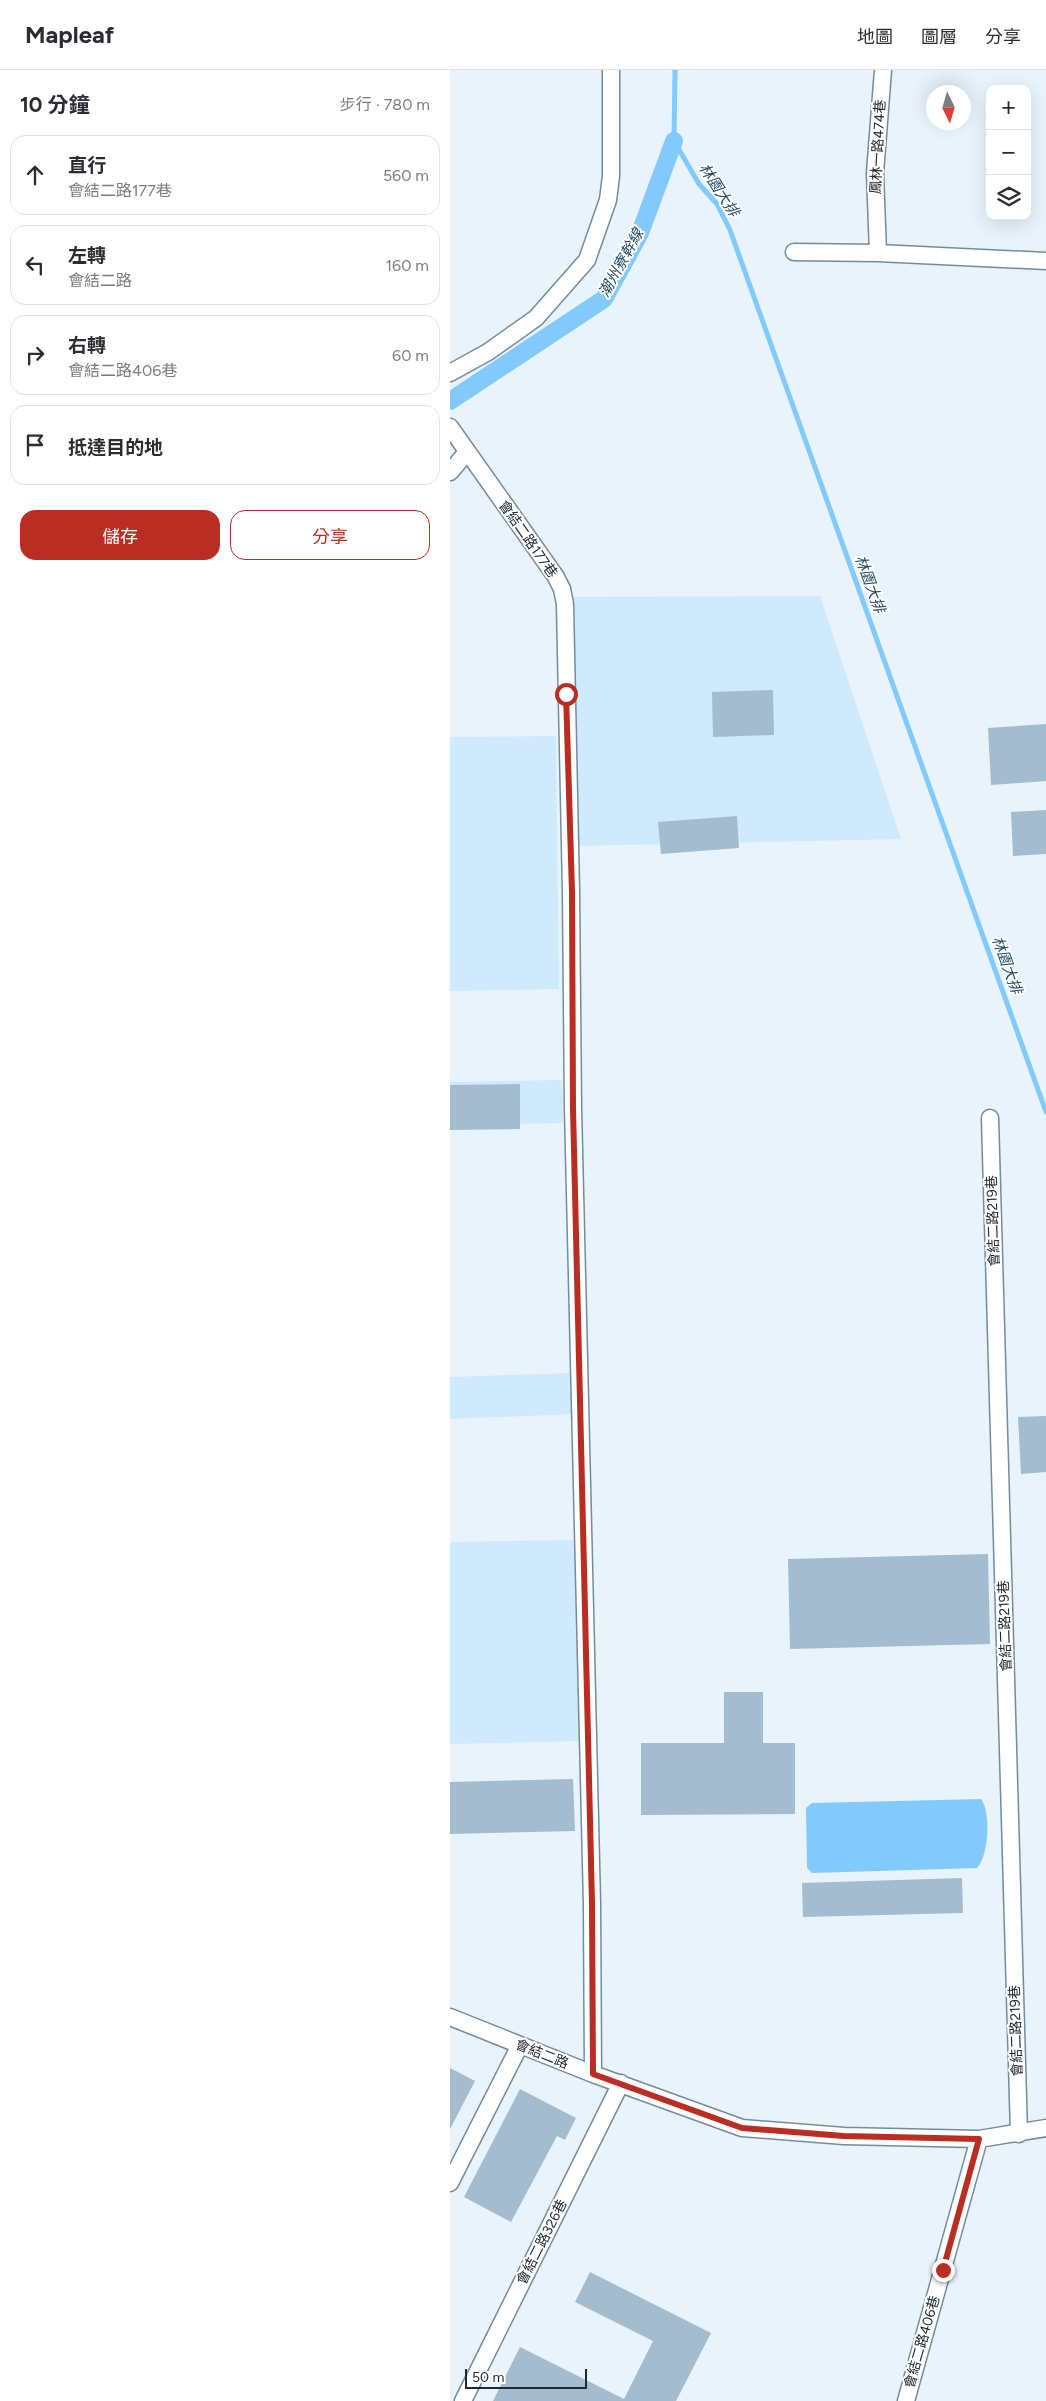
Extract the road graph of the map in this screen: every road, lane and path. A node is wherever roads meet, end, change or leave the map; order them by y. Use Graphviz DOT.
graph roads {
  1 [pos="612,70"];
  2 [pos="883,70"];
  3 [pos="794,252"];
  4 [pos="878,253"];
  5 [pos="1046,261"];
  6 [pos="450,373"];
  7 [pos="450,427"];
  8 [pos="467,452"];
  9 [pos="450,472"];
  10 [pos="990,1118"];
  11 [pos="450,2018"];
  12 [pos="520,2045"];
  13 [pos="593,2074"];
  14 [pos="621,2083"];
  15 [pos="1046,2128"];
  16 [pos="1019,2134"];
  17 [pos="979,2139"];
  18 [pos="450,2183"];
  19 [pos="463,2401"];
  20 [pos="906,2401"];
  1 -- 6 [label="street"];
  2 -- 4 [label="street, 鳳林一路474巷"];
  3 -- 4 [label="street"];
  4 -- 5 [label="street"];
  7 -- 8 [label="street, 會結二路177巷"];
  8 -- 9 [label="street"];
  8 -- 13 [label="street, 會結二路177巷"];
  10 -- 16 [label="street, 會結二路219巷"];
  11 -- 12 [label="street, 會結二路"];
  12 -- 13 [label="street, 會結二路"];
  12 -- 18 [label="street"];
  13 -- 14 [label="street, 會結二路"];
  14 -- 17 [label="street, 會結二路"];
  14 -- 19 [label="street, 會結二路326巷"];
  15 -- 16 [label="street, 會結二路"];
  16 -- 17 [label="street, 會結二路"];
  17 -- 20 [label="street, 會結二路406巷"];
}
